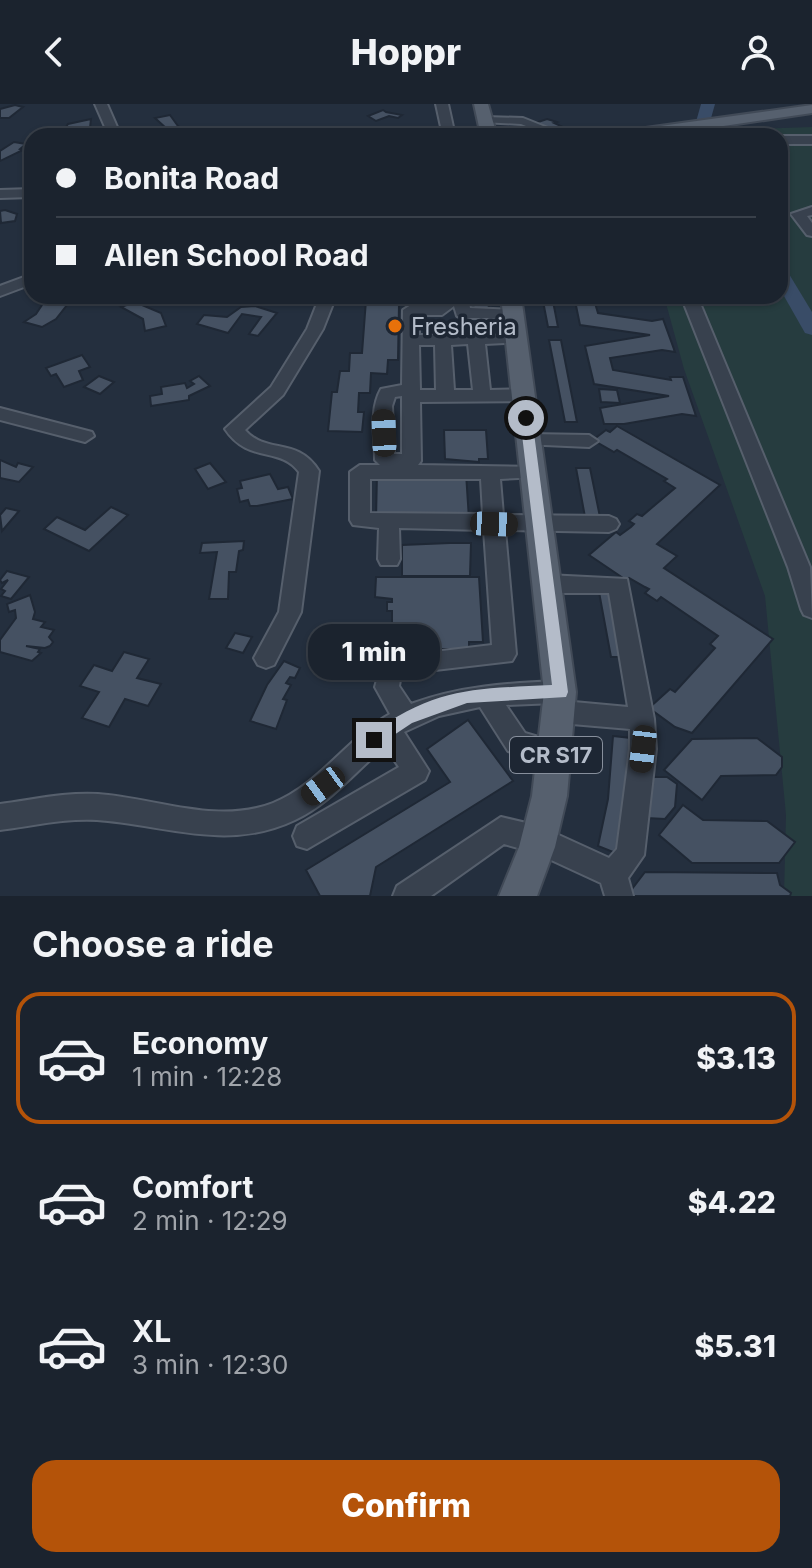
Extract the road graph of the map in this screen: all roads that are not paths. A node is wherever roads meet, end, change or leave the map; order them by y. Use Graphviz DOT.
graph roads {
  1 [pos="101,104"];
  2 [pos="442,104"];
  3 [pos="481,104"];
  4 [pos="812,109"];
  5 [pos="112,128"];
  6 [pos="447,128"];
  7 [pos="487,128"];
  8 [pos="680,128"];
  9 [pos="788,140"];
  10 [pos="812,140"];
  11 [pos="24,193"];
  12 [pos="0,194"];
  13 [pos="812,211"];
  14 [pos="812,232"];
  15 [pos="24,282"];
  16 [pos="0,291"];
  17 [pos="325,304"];
  18 [pos="439,304"];
  19 [pos="444,304"];
  20 [pos="461,304"];
  21 [pos="512,304"];
  22 [pos="692,304"];
  23 [pos="516,339"];
  24 [pos="411,340"];
  25 [pos="442,340"];
  26 [pos="476,340"];
  27 [pos="411,393"];
  28 [pos="482,395"];
  29 [pos="523,395"];
  30 [pos="445,396"];
  31 [pos="0,414"];
  32 [pos="85,436"];
  33 [pos="589,441"];
  34 [pos="531,458"];
  35 [pos="411,461"];
  36 [pos="490,472"];
  37 [pos="389,521"];
  38 [pos="494,524"];
  39 [pos="609,524"];
  40 [pos="540,525"];
  41 [pos="389,559"];
  42 [pos="547,584"];
  43 [pos="812,609"];
  44 [pos="266,658"];
  45 [pos="486,695"];
  46 [pos="560,702"];
  47 [pos="642,719"];
  48 [pos="397,724"];
  49 [pos="556,753"];
  50 [pos="0,817"];
  51 [pos="307,836"];
  52 [pos="539,840"];
  53 [pos="616,885"];
  54 [pos="407,896"];
  55 [pos="518,896"];
  1 -- 5 [label="street"];
  2 -- 6 [label="street"];
  3 -- 7 [label="main road"];
  4 -- 8 [label="main road"];
  9 -- 10 [label="street"];
  11 -- 12 [label="street"];
  13 -- 14 [label="street"];
  15 -- 16 [label="street"];
  17 -- 44 [label="street"];
  18 -- 24 [label="street"];
  19 -- 25 [label="street"];
  20 -- 21 [label="street"];
  21 -- 23 [label="main road, CR S17"];
  22 -- 43 [label="street"];
  23 -- 26 [label="street"];
  23 -- 29 [label="main road, CR S17"];
  24 -- 25 [label="street"];
  24 -- 27 [label="street"];
  25 -- 26 [label="street"];
  25 -- 30 [label="street"];
  26 -- 28 [label="street"];
  27 -- 30 [label="street"];
  27 -- 35 [label="street"];
  27 -- 35 [label="street"];
  28 -- 29 [label="street"];
  28 -- 30 [label="street"];
  29 -- 34 [label="main road, CR S17"];
  31 -- 32 [label="street"];
  33 -- 34 [label="street"];
  34 -- 35 [label="street"];
  34 -- 36 [label="street"];
  34 -- 40 [label="main road, CR S17"];
  36 -- 37 [label="street"];
  36 -- 38 [label="street"];
  37 -- 38 [label="street"];
  37 -- 41 [label="street"];
  38 -- 40 [label="street"];
  38 -- 48 [label="street"];
  39 -- 40 [label="street"];
  40 -- 42 [label="main road, CR S17"];
  42 -- 46 [label="main road, CR S17"];
  42 -- 47 [label="street"];
  45 -- 46 [label="street"];
  45 -- 48 [label="street"];
  45 -- 49 [label="street"];
  46 -- 47 [label="street"];
  46 -- 49 [label="main road, CR S17"];
  47 -- 53 [label="street"];
  48 -- 50 [label="street"];
  48 -- 51 [label="street"];
  49 -- 52 [label="main road, CR S17"];
  52 -- 53 [label="street"];
  52 -- 54 [label="street"];
  52 -- 55 [label="main road, CR S17"];
}
